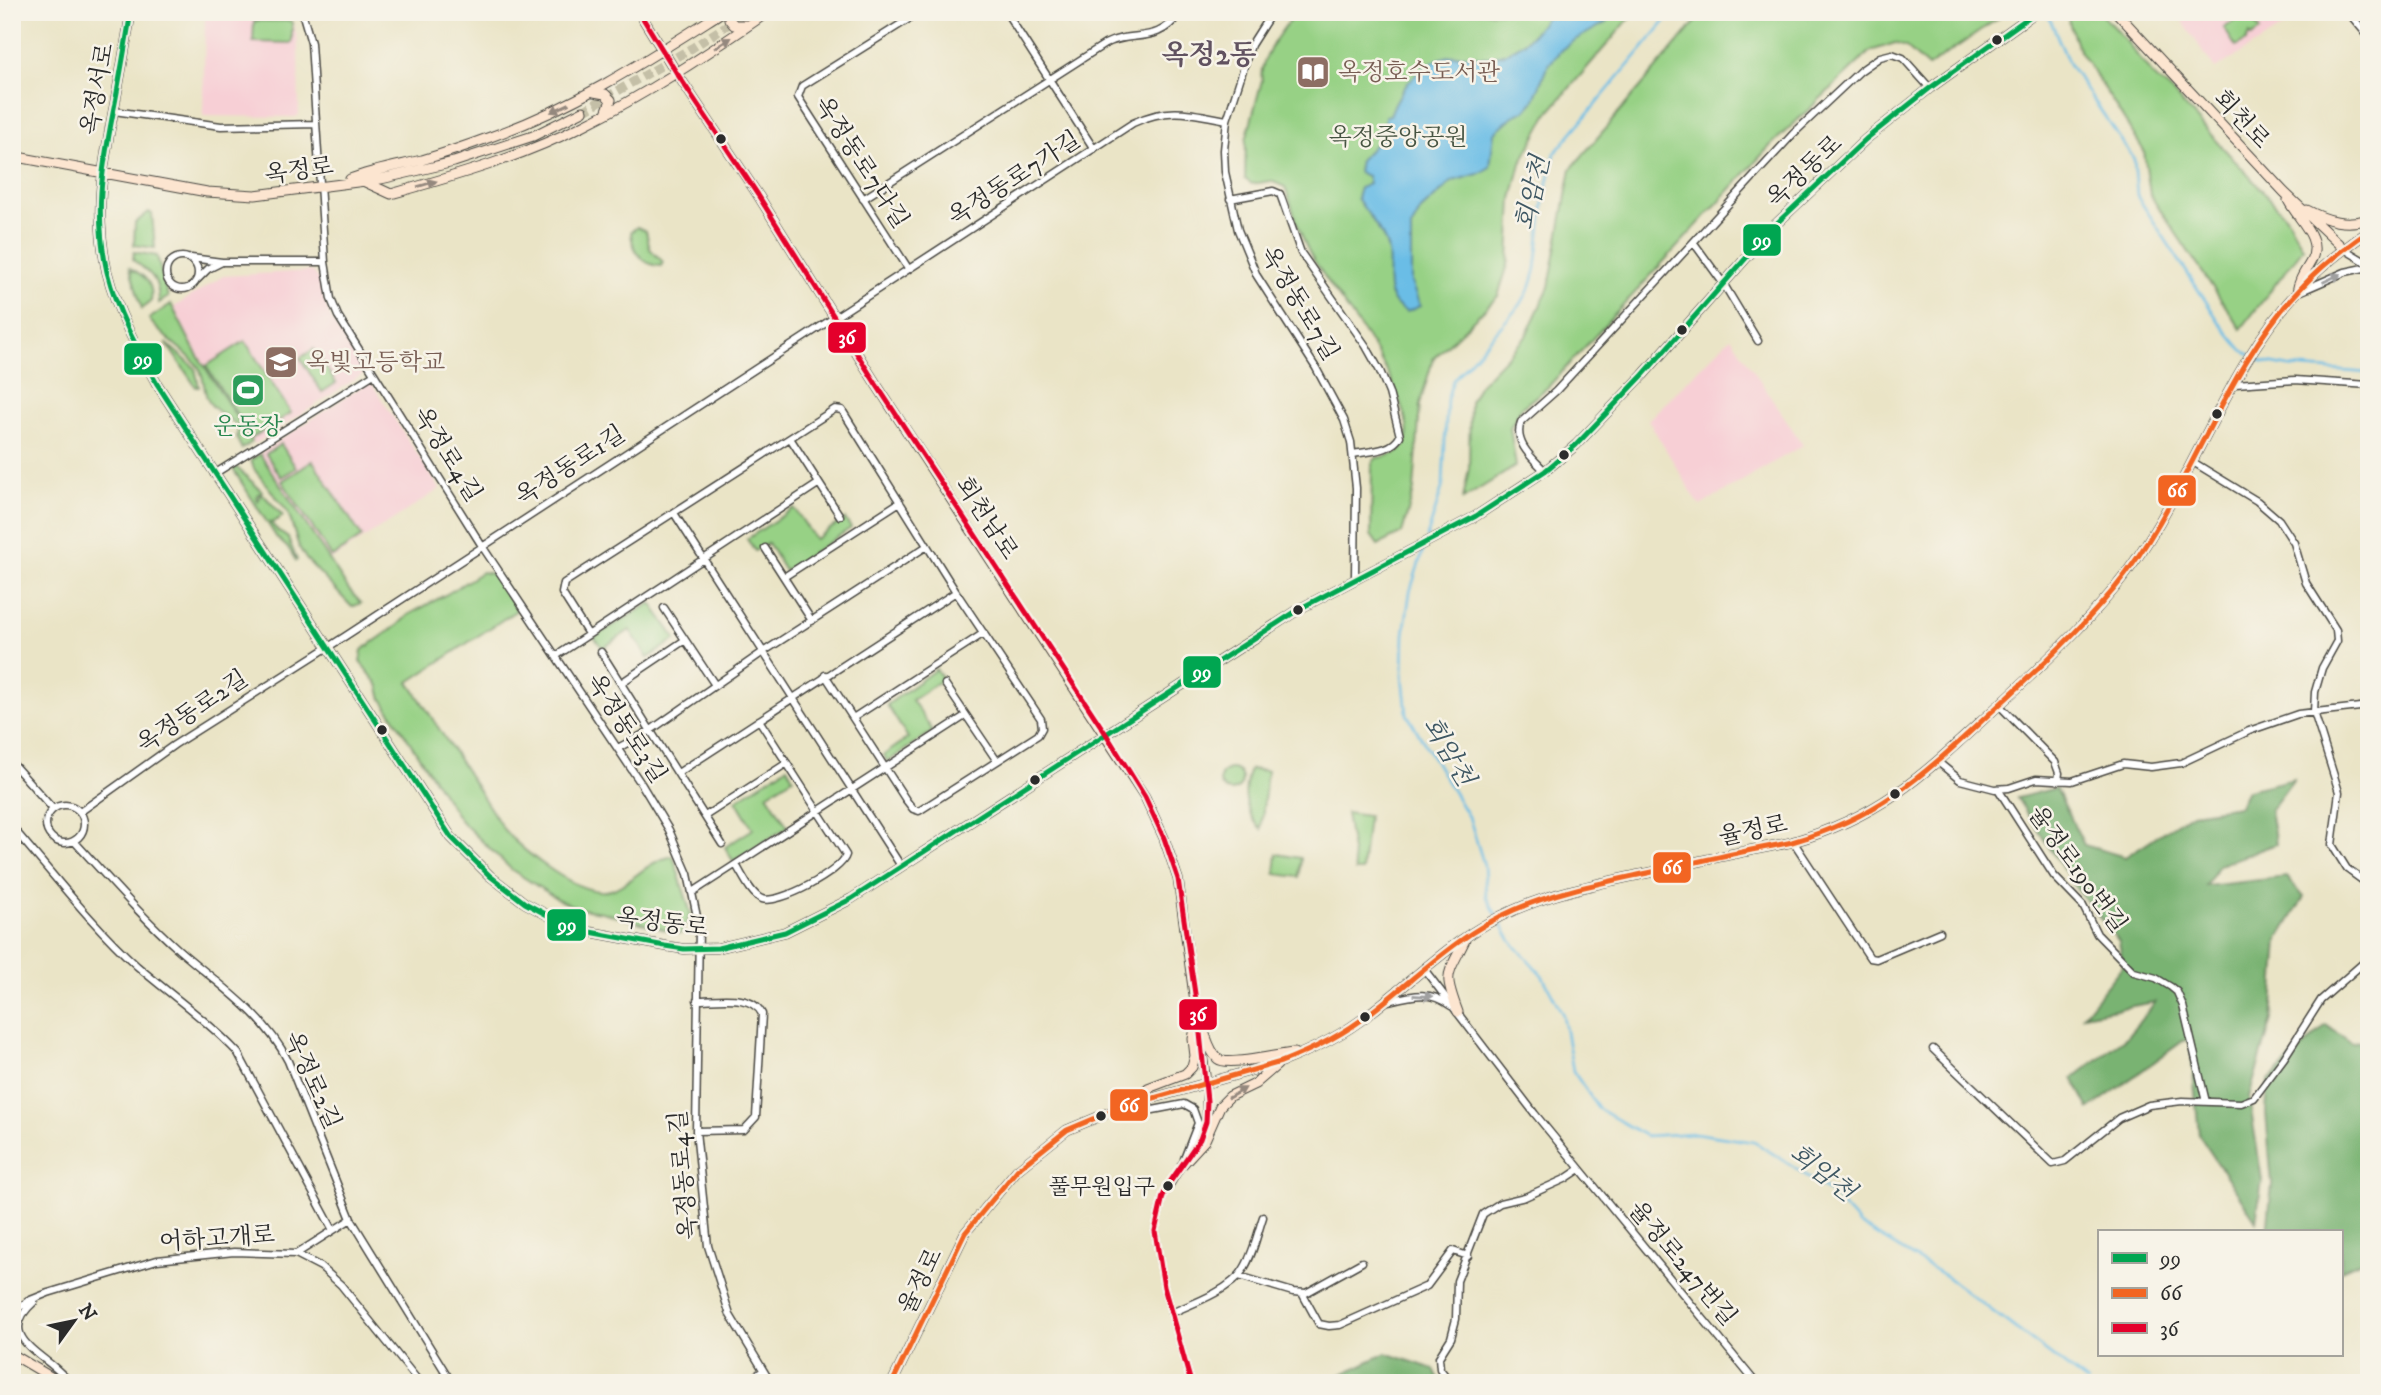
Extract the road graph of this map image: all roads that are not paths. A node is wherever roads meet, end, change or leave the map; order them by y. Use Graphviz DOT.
graph roads {
  1 [pos="131,12"];
  2 [pos="302,12"];
  3 [pos="639,12"];
  4 [pos="722,12"];
  5 [pos="730,12"];
  6 [pos="768,12"];
  7 [pos="920,12"];
  8 [pos="1006,12"];
  9 [pos="1181,12"];
  10 [pos="1272,12"];
  11 [pos="2036,12"];
  12 [pos="2116,12"];
  13 [pos="2348,12"];
  14 [pos="750,25"];
  15 [pos="2369,37"];
  16 [pos="662,51"];
  17 [pos="676,72"];
  18 [pos="1049,79"];
  19 [pos="1930,88"];
  20 [pos="593,92"];
  21 [pos="114,111"];
  22 [pos="583,111"];
  23 [pos="606,113"];
  24 [pos="1227,120"];
  25 [pos="316,124"];
  26 [pos="1094,149"];
  27 [pos="12,156"];
  28 [pos="101,174"];
  29 [pos="363,181"];
  30 [pos="336,184"];
  31 [pos="321,188"];
  32 [pos="2284,192"];
  33 [pos="863,199"];
  34 [pos="1230,199"];
  35 [pos="2297,204"];
  36 [pos="2369,219"];
  37 [pos="2369,231"];
  38 [pos="1694,243"];
  39 [pos="2344,249"];
  40 [pos="186,257"];
  41 [pos="222,262"];
  42 [pos="325,262"];
  43 [pos="2369,266"];
  44 [pos="908,268"];
  45 [pos="193,284"];
  46 [pos="1723,284"];
  47 [pos="2297,292"];
  48 [pos="834,316"];
  49 [pos="1758,341"];
  50 [pos="374,374"];
  51 [pos="2235,384"];
  52 [pos="2369,385"];
  53 [pos="790,438"];
  54 [pos="1353,454"];
  55 [pos="2193,462"];
  56 [pos="1545,471"];
  57 [pos="214,474"];
  58 [pos="818,484"];
  59 [pos="900,502"];
  60 [pos="674,513"];
  61 [pos="839,516"];
  62 [pos="482,546"];
  63 [pos="928,546"];
  64 [pos="765,548"];
  65 [pos="703,559"];
  66 [pos="784,577"];
  67 [pos="1354,578"];
  68 [pos="956,592"];
  69 [pos="664,608"];
  70 [pos="812,621"];
  71 [pos="984,633"];
  72 [pos="588,634"];
  73 [pos="685,640"];
  74 [pos="328,647"];
  75 [pos="600,652"];
  76 [pos="764,652"];
  77 [pos="556,656"];
  78 [pos="825,676"];
  79 [pos="621,683"];
  80 [pos="945,684"];
  81 [pos="715,685"];
  82 [pos="792,697"];
  83 [pos="1999,705"];
  84 [pos="2369,706"];
  85 [pos="2314,712"];
  86 [pos="965,716"];
  87 [pos="853,718"];
  88 [pos="759,720"];
  89 [pos="651,730"];
  90 [pos="1106,734"];
  91 [pos="618,748"];
  92 [pos="997,761"];
  93 [pos="1938,762"];
  94 [pos="12,763"];
  95 [pos="787,763"];
  96 [pos="886,768"];
  97 [pos="678,773"];
  98 [pos="2058,781"];
  99 [pos="1998,789"];
  100 [pos="852,790"];
  101 [pos="53,809"];
  102 [pos="80,812"];
  103 [pos="818,812"];
  104 [pos="705,816"];
  105 [pos="12,827"];
  106 [pos="74,841"];
  107 [pos="1793,841"];
  108 [pos="722,844"];
  109 [pos="736,865"];
  110 [pos="901,866"];
  111 [pos="2369,885"];
  112 [pos="693,892"];
  113 [pos="1940,932"];
  114 [pos="1467,936"];
  115 [pos="699,948"];
  116 [pos="2369,958"];
  117 [pos="1424,969"];
  118 [pos="697,1000"];
  119 [pos="1384,1002"];
  120 [pos="1458,1012"];
  121 [pos="1198,1014"];
  122 [pos="1933,1049"];
  123 [pos="1303,1053"];
  124 [pos="1281,1062"];
  125 [pos="1206,1082"];
  126 [pos="2206,1102"];
  127 [pos="1130,1105"];
  128 [pos="696,1131"];
  129 [pos="1182,1165"];
  130 [pos="1580,1169"];
  131 [pos="1263,1217"];
  132 [pos="351,1219"];
  133 [pos="333,1230"];
  134 [pos="296,1254"];
  135 [pos="1468,1256"];
  136 [pos="1362,1262"];
  137 [pos="1239,1276"];
  138 [pos="48,1293"];
  139 [pos="1302,1293"];
  140 [pos="12,1305"];
  141 [pos="12,1312"];
  142 [pos="1171,1312"];
  143 [pos="12,1354"];
  144 [pos="763,1371"];
  145 [pos="61,1383"];
  146 [pos="71,1383"];
  147 [pos="420,1383"];
  148 [pos="452,1383"];
  149 [pos="745,1383"];
  150 [pos="771,1383"];
  151 [pos="892,1383"];
  152 [pos="1191,1383"];
  153 [pos="1451,1383"];
  154 [pos="1756,1383"];
  1 -- 21 [label="main road, 옥정서로"];
  2 -- 25 [label="street, 옥정로4길"];
  3 -- 16 [label="main road, 회천남로"];
  4 -- 16 [label="main road"];
  5 -- 14 [label="main road"];
  6 -- 14 [label="main road"];
  7 -- 33 [label="street, 옥정동로7다길"];
  8 -- 18 [label="street"];
  9 -- 18 [label="street"];
  10 -- 24 [label="street, 옥정동로7길"];
  11 -- 19 [label="main road, 옥정동로"];
  12 -- 32 [label="main road, 회천로"];
  13 -- 15 [label="street"];
  17 -- 14 [label="main road, one-way"];
  16 -- 17 [label="main road, 회천남로"];
  16 -- 20 [label="main road"];
  17 -- 23 [label="main road"];
  17 -- 48 [label="main road, 회천남로"];
  18 -- 26 [label="street"];
  18 -- 33 [label="street"];
  19 -- 38 [label="street"];
  19 -- 46 [label="main road, 옥정동로"];
  20 -- 23 [label="main road"];
  20 -- 30 [label="main road, one-way"];
  21 -- 25 [label="street"];
  21 -- 28 [label="main road, 옥정서로"];
  22 -- 29 [label="main road, 옥정로"];
  29 -- 23 [label="main road, one-way"];
  24 -- 26 [label="street, 옥정동로7가길"];
  24 -- 34 [label="street, 옥정동로7길"];
  25 -- 31 [label="street, 옥정로4길"];
  26 -- 44 [label="street, 옥정동로7가길"];
  27 -- 28 [label="main road, 옥정로"];
  28 -- 31 [label="main road, 옥정로"];
  28 -- 57 [label="main road, 옥정동로"];
  29 -- 30 [label="main road, 옥정로"];
  30 -- 31 [label="main road, 옥정로"];
  31 -- 42 [label="street, 옥정로4길"];
  32 -- 35 [label="main road, 회천로"];
  32 -- 47 [label="main road"];
  33 -- 44 [label="street, 옥정동로7다길"];
  34 -- 54 [label="street, 옥정동로7길"];
  34 -- 54 [label="street"];
  35 -- 36 [label="main road"];
  35 -- 39 [label="main road, 회천로"];
  37 -- 39 [label="main road"];
  38 -- 46 [label="street"];
  38 -- 56 [label="street"];
  39 -- 43 [label="street"];
  39 -- 47 [label="main road"];
  40 -- 41 [label="street"];
  40 -- 45 [label="street"];
  40 -- 45 [label="street"];
  41 -- 42 [label="street"];
  41 -- 45 [label="street"];
  42 -- 50 [label="street, 옥정로4길"];
  47 -- 43 [label="street, one-way"];
  44 -- 48 [label="street, 옥정동로7가길"];
  46 -- 49 [label="street"];
  46 -- 56 [label="main road, 옥정동로"];
  47 -- 51 [label="main road, 율정로"];
  48 -- 62 [label="street, 옥정동로1길"];
  48 -- 90 [label="main road, 회천남로"];
  50 -- 57 [label="street"];
  50 -- 62 [label="street, 옥정로4길"];
  51 -- 52 [label="street"];
  51 -- 55 [label="main road, 율정로"];
  53 -- 58 [label="street"];
  53 -- 59 [label="street"];
  53 -- 60 [label="street"];
  54 -- 67 [label="street, 옥정동로7길"];
  55 -- 83 [label="main road, 율정로"];
  55 -- 85 [label="street"];
  56 -- 67 [label="main road, 옥정동로"];
  57 -- 74 [label="main road, 옥정동로"];
  58 -- 61 [label="street"];
  58 -- 65 [label="street"];
  59 -- 63 [label="street"];
  59 -- 66 [label="street"];
  60 -- 65 [label="street"];
  60 -- 72 [label="street"];
  62 -- 74 [label="street, 옥정동로1길"];
  62 -- 77 [label="street, 옥정동로3길"];
  63 -- 68 [label="street"];
  63 -- 70 [label="street"];
  64 -- 66 [label="street"];
  65 -- 72 [label="street"];
  65 -- 76 [label="street"];
  66 -- 70 [label="street"];
  67 -- 90 [label="main road, 옥정동로"];
  68 -- 71 [label="street"];
  68 -- 78 [label="street"];
  69 -- 73 [label="street"];
  70 -- 76 [label="street"];
  71 -- 87 [label="street"];
  71 -- 92 [label="street"];
  72 -- 77 [label="street"];
  73 -- 79 [label="street"];
  73 -- 81 [label="street"];
  74 -- 102 [label="street, 옥정동로2길"];
  74 -- 115 [label="main road, 옥정동로"];
  75 -- 79 [label="street"];
  76 -- 81 [label="street"];
  76 -- 82 [label="street"];
  77 -- 91 [label="street, 옥정동로3길"];
  78 -- 82 [label="street"];
  78 -- 87 [label="street"];
  79 -- 89 [label="street"];
  80 -- 86 [label="street"];
  81 -- 89 [label="street"];
  82 -- 88 [label="street"];
  82 -- 100 [label="street"];
  83 -- 93 [label="main road, 율정로"];
  83 -- 98 [label="street"];
  84 -- 85 [label="street"];
  85 -- 98 [label="street"];
  85 -- 111 [label="street"];
  86 -- 92 [label="street"];
  86 -- 96 [label="street"];
  87 -- 96 [label="street"];
  88 -- 95 [label="street"];
  88 -- 97 [label="street"];
  89 -- 91 [label="street"];
  89 -- 97 [label="street"];
  90 -- 110 [label="main road, 옥정동로"];
  90 -- 121 [label="main road, 회천남로"];
  91 -- 112 [label="street, 옥정동로3길"];
  92 -- 96 [label="street"];
  93 -- 99 [label="street"];
  93 -- 107 [label="main road, 율정로"];
  94 -- 101 [label="street"];
  95 -- 103 [label="street"];
  95 -- 104 [label="street"];
  96 -- 100 [label="street"];
  97 -- 104 [label="street"];
  98 -- 99 [label="street"];
  99 -- 126 [label="street, 율정로190번길"];
  100 -- 103 [label="street"];
  100 -- 110 [label="street"];
  101 -- 102 [label="street"];
  101 -- 106 [label="street"];
  102 -- 106 [label="street"];
  103 -- 109 [label="street"];
  103 -- 109 [label="street"];
  104 -- 108 [label="street"];
  105 -- 133 [label="street"];
  106 -- 132 [label="street, 옥정로2길"];
  107 -- 113 [label="street"];
  107 -- 114 [label="main road, 율정로"];
  109 -- 112 [label="street"];
  110 -- 115 [label="main road, 옥정동로"];
  112 -- 115 [label="street, 옥정동로3길"];
  114 -- 117 [label="main road, 율정로"];
  114 -- 120 [label="main road"];
  115 -- 118 [label="street, 옥정동로4길"];
  116 -- 126 [label="street"];
  117 -- 119 [label="main road, 율정로"];
  117 -- 120 [label="street, 율정로247번길"];
  118 -- 128 [label="street, 옥정동로4길"];
  118 -- 128 [label="street"];
  119 -- 120 [label="street, one-way"];
  119 -- 123 [label="main road, 율정로"];
  120 -- 130 [label="street, 율정로247번길"];
  121 -- 123 [label="main road"];
  121 -- 125 [label="main road, 회천남로"];
  121 -- 127 [label="main road"];
  122 -- 126 [label="street"];
  123 -- 124 [label="main road, 율정로"];
  124 -- 125 [label="main road, 율정로"];
  129 -- 124 [label="main road, one-way"];
  125 -- 127 [label="main road, 율정로"];
  125 -- 129 [label="street"];
  127 -- 129 [label="street"];
  127 -- 151 [label="main road, 율정로"];
  128 -- 144 [label="street, 옥정동로4길"];
  129 -- 142 [label="street"];
  130 -- 135 [label="street"];
  130 -- 154 [label="street, 율정로247번길"];
  131 -- 137 [label="street"];
  132 -- 133 [label="street"];
  132 -- 148 [label="street, 옥정로2길"];
  133 -- 134 [label="street"];
  134 -- 138 [label="street, 어하고개로"];
  134 -- 147 [label="street, 어하고개로"];
  135 -- 139 [label="street"];
  135 -- 153 [label="street"];
  136 -- 139 [label="street"];
  137 -- 139 [label="street"];
  137 -- 142 [label="street"];
  138 -- 140 [label="street"];
  138 -- 141 [label="street, 어하고개로"];
  138 -- 146 [label="street"];
  142 -- 152 [label="street"];
  143 -- 145 [label="main road"];
  144 -- 149 [label="street"];
  144 -- 150 [label="street, 옥정동로4길"];
}
